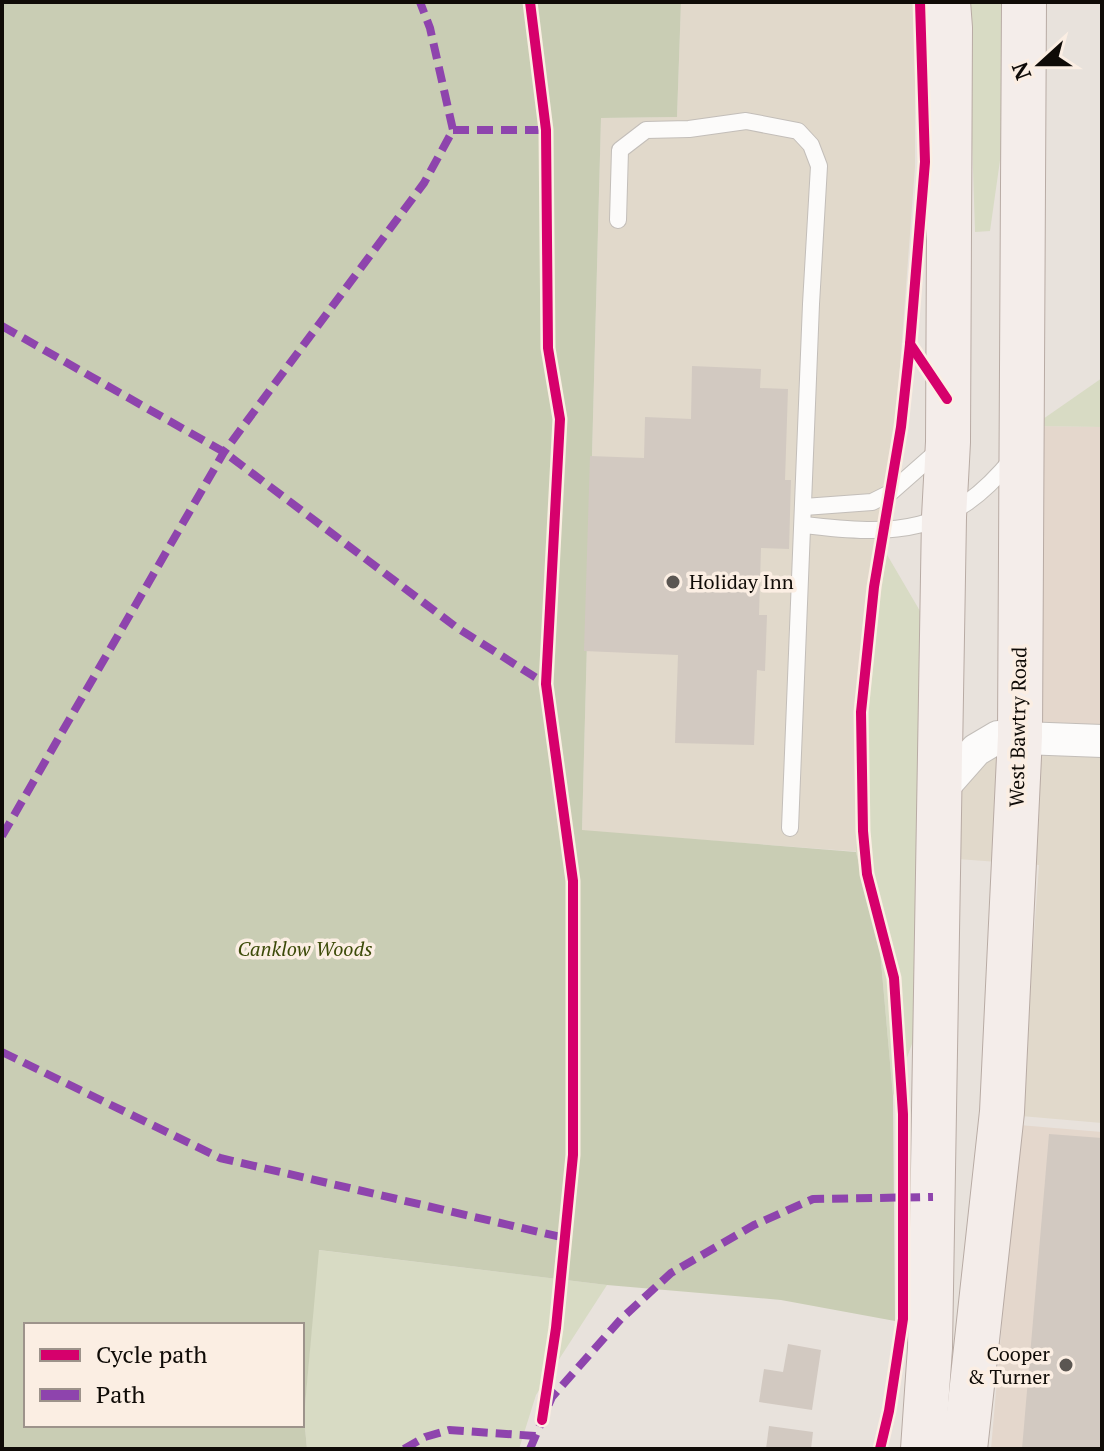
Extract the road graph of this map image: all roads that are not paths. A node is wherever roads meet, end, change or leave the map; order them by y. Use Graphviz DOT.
graph roads {
  1 [pos="948,2"];
  2 [pos="1024,2"];
  3 [pos="618,220"];
  4 [pos="948,442"];
  5 [pos="1021,449"];
  6 [pos="804,507"];
  7 [pos="944,517"];
  8 [pos="804,525"];
  9 [pos="1020,736"];
  10 [pos="1102,741"];
  11 [pos="939,792"];
  12 [pos="790,828"];
  13 [pos="930,1348"];
  14 [pos="898,1449"];
  15 [pos="923,1449"];
  16 [pos="965,1449"];
  1 -- 4 [label="main road"];
  2 -- 5 [label="main road, West Bawtry Road"];
  3 -- 6 [label="lane"];
  4 -- 6 [label="lane"];
  4 -- 7 [label="main road"];
  5 -- 7 [label="lane"];
  5 -- 9 [label="main road, West Bawtry Road"];
  6 -- 8 [label="lane"];
  7 -- 8 [label="lane"];
  7 -- 11 [label="main road"];
  8 -- 12 [label="lane"];
  9 -- 10 [label="street"];
  9 -- 11 [label="street"];
  9 -- 16 [label="main road, West Bawtry Road"];
  11 -- 13 [label="main road"];
  13 -- 14 [label="main road"];
  13 -- 15 [label="main road"];
}
